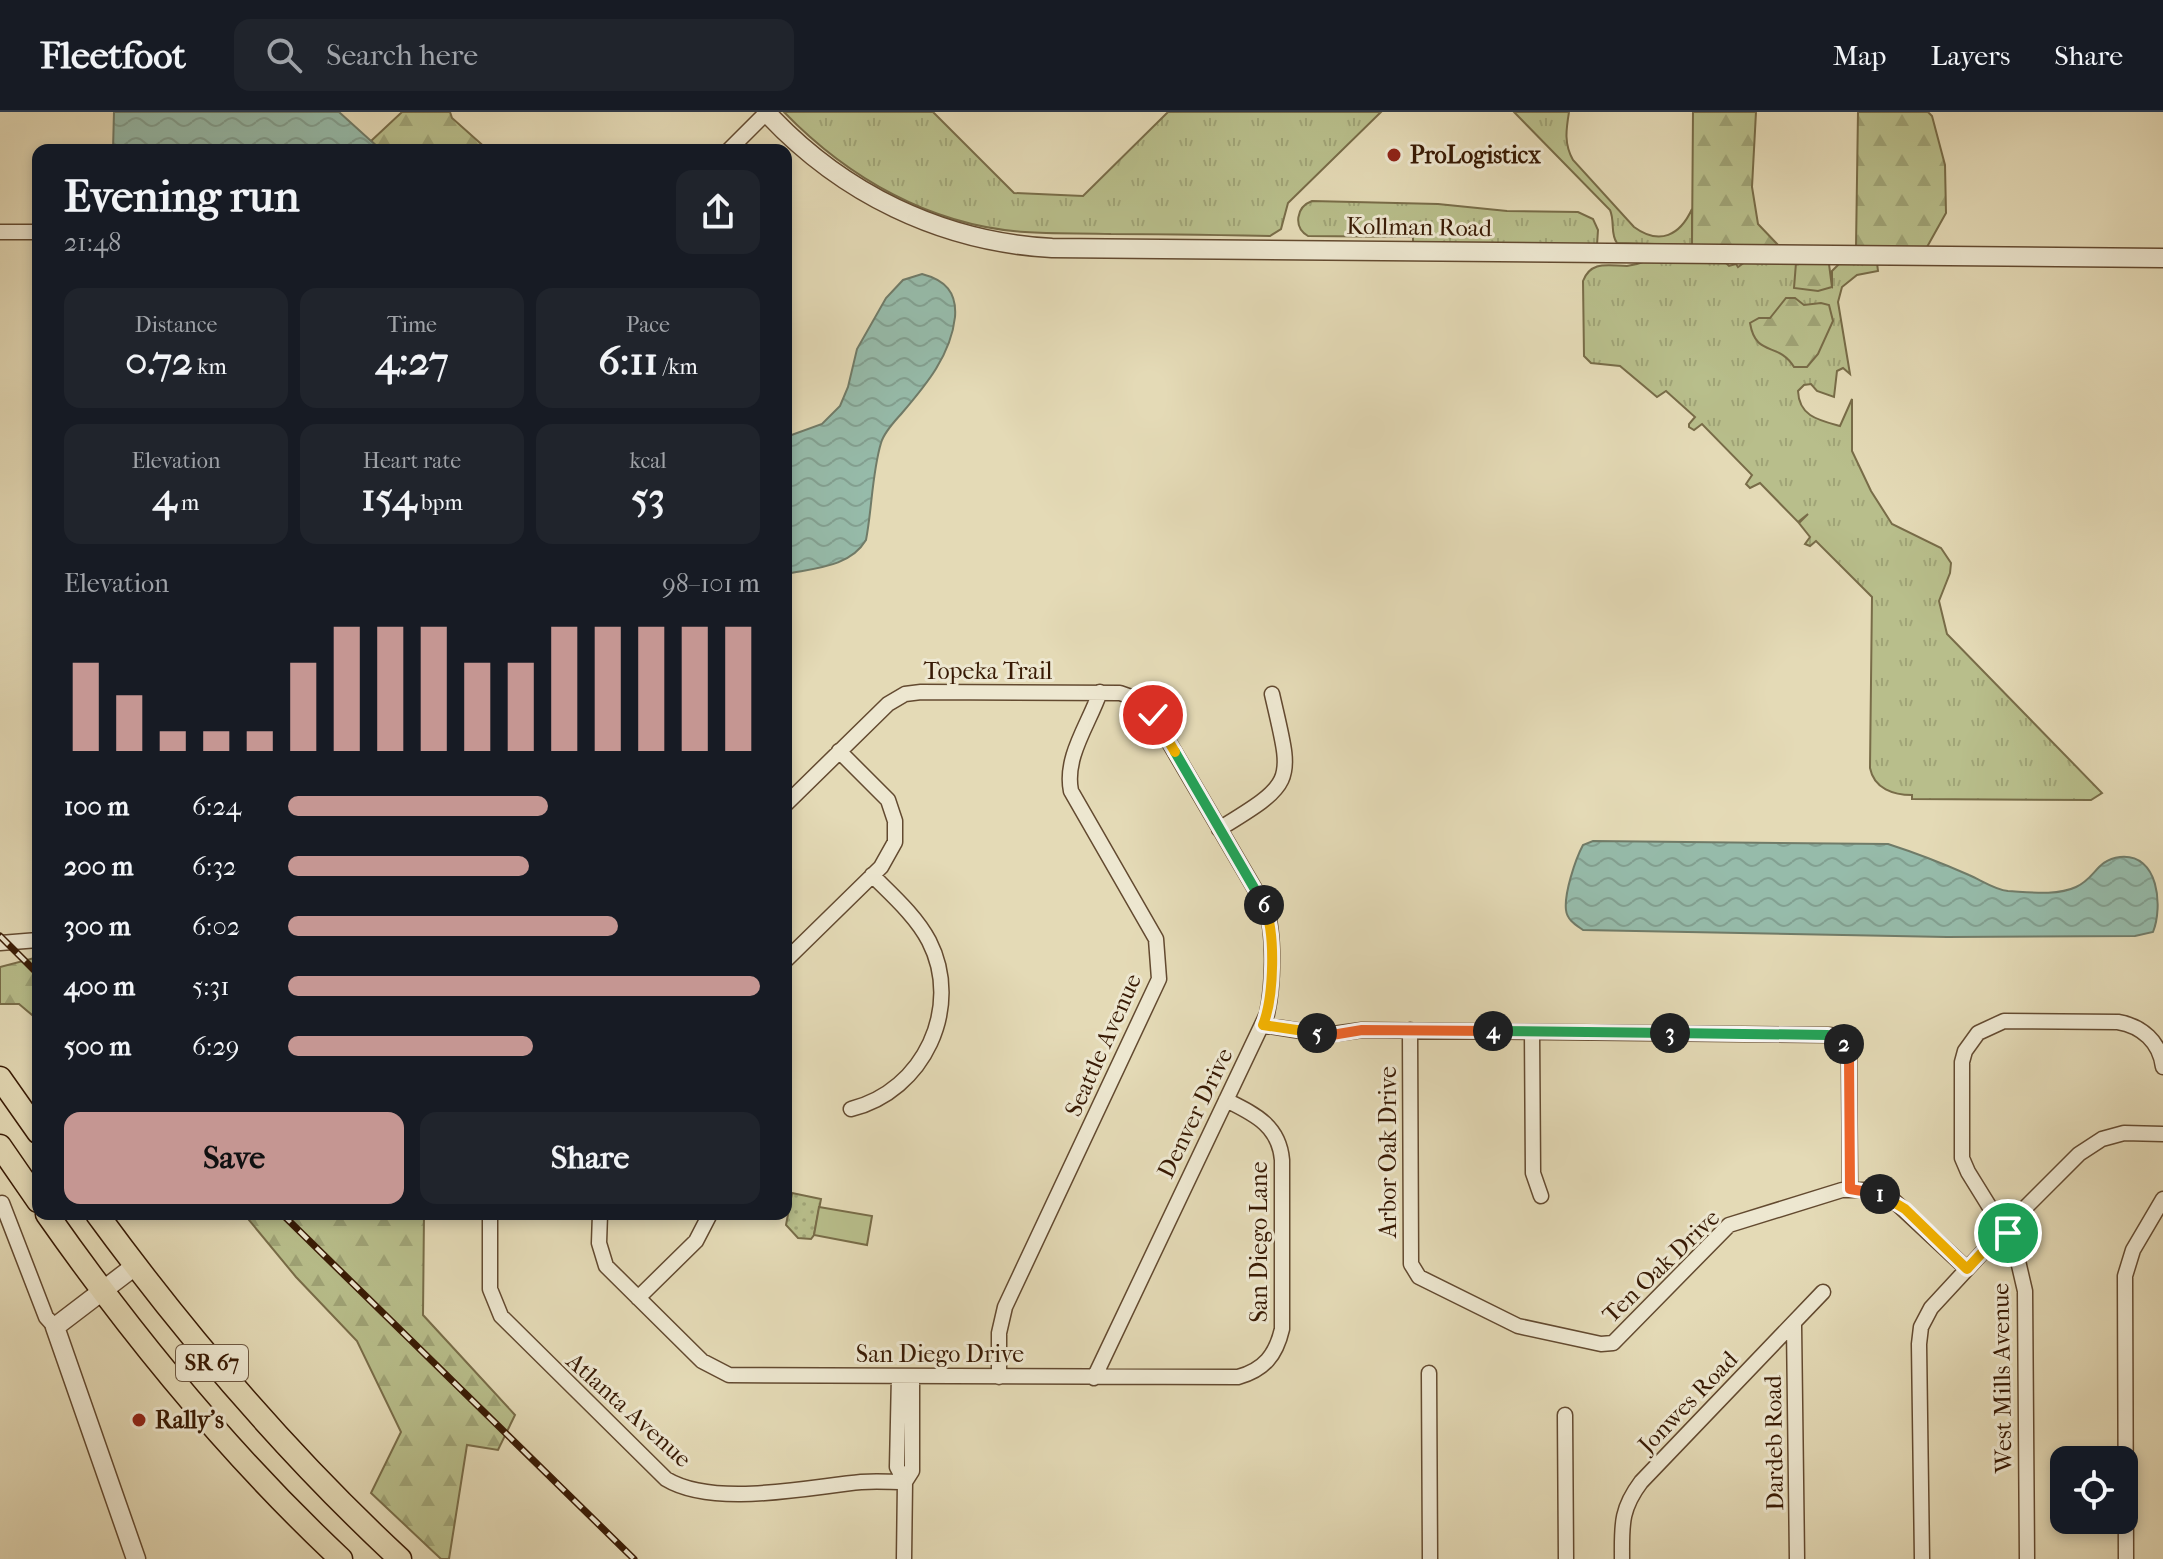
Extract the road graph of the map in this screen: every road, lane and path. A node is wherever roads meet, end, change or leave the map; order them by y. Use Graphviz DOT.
graph roads {
  1 [pos="766,112"];
  2 [pos="735,144"];
  3 [pos="0,232"];
  4 [pos="32,232"];
  5 [pos="2163,258"];
  6 [pos="1100,692"];
  7 [pos="1272,694"];
  8 [pos="1137,699"];
  9 [pos="839,751"];
  10 [pos="792,798"];
  11 [pos="1219,829"];
  12 [pos="872,875"];
  13 [pos="32,940"];
  14 [pos="0,943"];
  15 [pos="792,954"];
  16 [pos="1263,1025"];
  17 [pos="1410,1030"];
  18 [pos="1532,1032"];
  19 [pos="2162,1060"];
  20 [pos="0,1078"];
  21 [pos="1226,1100"];
  22 [pos="851,1109"];
  23 [pos="32,1123"];
  24 [pos="2163,1134"];
  25 [pos="0,1146"];
  26 [pos="1850,1189"];
  27 [pos="32,1192"];
  28 [pos="1541,1196"];
  29 [pos="2163,1199"];
  30 [pos="2,1203"];
  31 [pos="51,1220"];
  32 [pos="101,1220"];
  33 [pos="490,1220"];
  34 [pos="600,1220"];
  35 [pos="707,1220"];
  36 [pos="2157,1221"];
  37 [pos="2004,1229"];
  38 [pos="135,1266"];
  39 [pos="1967,1269"];
  40 [pos="1415,1273"];
  41 [pos="102,1290"];
  42 [pos="1823,1292"];
  43 [pos="638,1298"];
  44 [pos="1794,1325"];
  45 [pos="55,1327"];
  46 [pos="1268,1361"];
  47 [pos="1429,1373"];
  48 [pos="906,1376"];
  49 [pos="999,1377"];
  50 [pos="1094,1378"];
  51 [pos="1565,1415"];
  52 [pos="905,1482"];
  53 [pos="285,1504"];
  54 [pos="136,1559"];
  55 [pos="341,1559"];
  56 [pos="360,1559"];
  57 [pos="400,1559"];
  58 [pos="904,1559"];
  59 [pos="1430,1559"];
  60 [pos="1566,1559"];
  61 [pos="1622,1559"];
  62 [pos="1797,1559"];
  63 [pos="1922,1559"];
  64 [pos="2027,1559"];
  65 [pos="2126,1559"];
  1 -- 2 [label="street, Kollman Road"];
  1 -- 5 [label="street, Kollman Road"];
  3 -- 4 [label="street"];
  6 -- 8 [label="street, Topeka Trail"];
  6 -- 9 [label="street, Topeka Trail"];
  6 -- 49 [label="street, Seattle Avenue"];
  7 -- 11 [label="street"];
  8 -- 11 [label="street, Denver Drive"];
  9 -- 10 [label="street, Topeka Trail"];
  9 -- 12 [label="street"];
  11 -- 16 [label="street, Denver Drive"];
  12 -- 15 [label="street"];
  12 -- 22 [label="street"];
  13 -- 14 [label="street"];
  16 -- 17 [label="street"];
  16 -- 21 [label="street, Denver Drive"];
  17 -- 18 [label="street"];
  17 -- 40 [label="street, Arbor Oak Drive"];
  18 -- 26 [label="street"];
  18 -- 28 [label="street"];
  19 -- 37 [label="street, West Mills Avenue"];
  20 -- 23 [label="main road"];
  21 -- 46 [label="street, San Diego Lane"];
  21 -- 50 [label="street, Denver Drive"];
  24 -- 37 [label="street"];
  25 -- 27 [label="main road"];
  26 -- 39 [label="street"];
  26 -- 40 [label="street, Ten Oak Drive"];
  29 -- 36 [label="street"];
  30 -- 45 [label="street"];
  31 -- 41 [label="main road, SR 67"];
  32 -- 38 [label="main road, SR 67"];
  33 -- 52 [label="street, Atlanta Avenue"];
  34 -- 43 [label="street, San Diego Drive"];
  35 -- 43 [label="street"];
  36 -- 65 [label="street"];
  37 -- 39 [label="street"];
  37 -- 64 [label="street, West Mills Avenue"];
  38 -- 41 [label="street"];
  38 -- 57 [label="main road, SR 67"];
  39 -- 63 [label="street"];
  41 -- 45 [label="street"];
  41 -- 53 [label="main road, SR 67"];
  42 -- 44 [label="street, Jonwes Road"];
  43 -- 48 [label="street, San Diego Drive"];
  44 -- 61 [label="street, Jonwes Road"];
  44 -- 62 [label="street, Dardeb Road"];
  45 -- 54 [label="street"];
  46 -- 50 [label="street, San Diego Drive"];
  47 -- 59 [label="street"];
  48 -- 49 [label="street, San Diego Drive"];
  48 -- 52 [label="street"];
  49 -- 50 [label="street, San Diego Drive"];
  51 -- 60 [label="street"];
  52 -- 58 [label="street"];
  53 -- 55 [label="main road, SR 67"];
  53 -- 56 [label="main road"];
}
